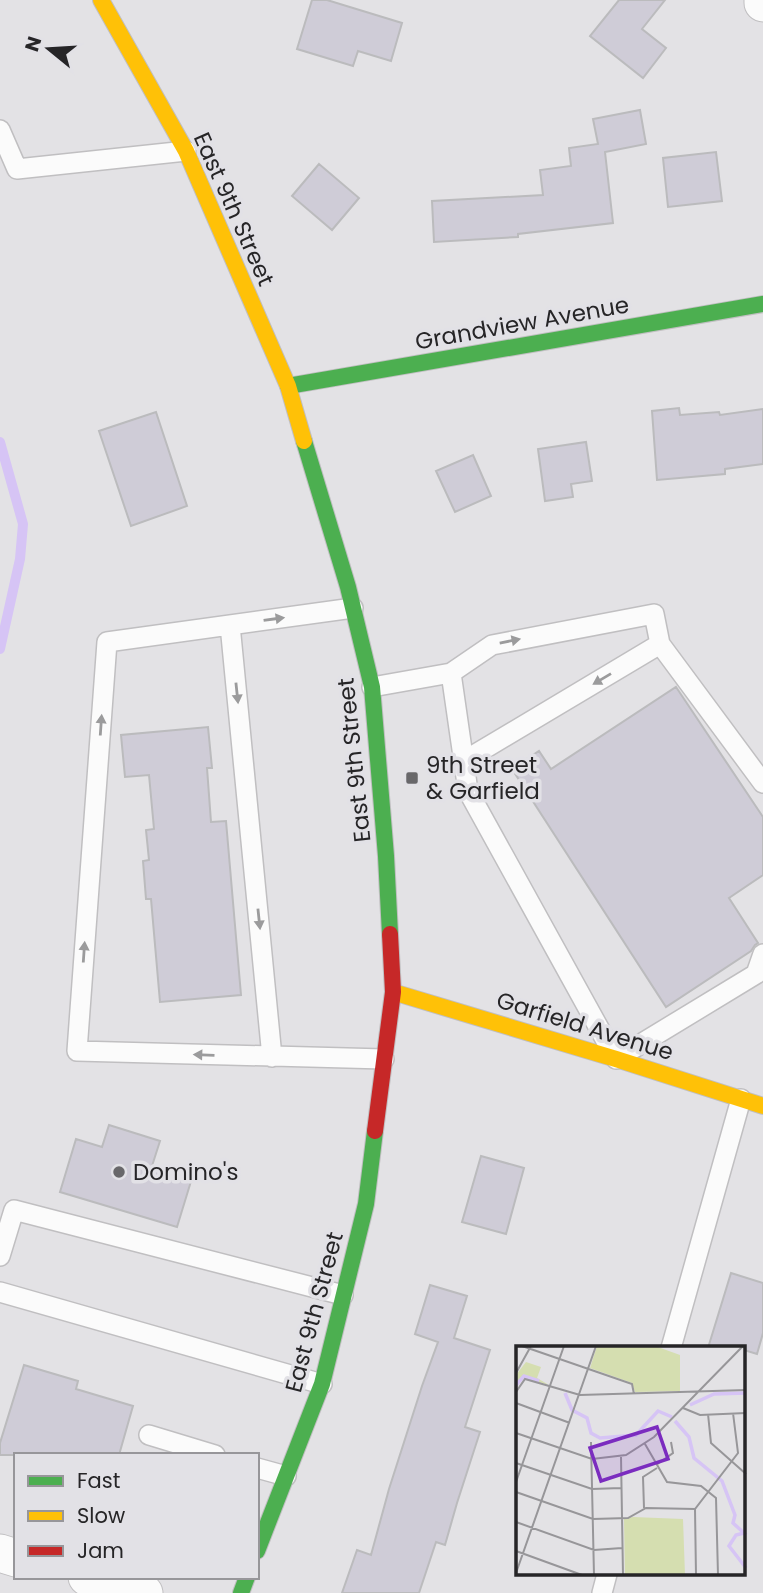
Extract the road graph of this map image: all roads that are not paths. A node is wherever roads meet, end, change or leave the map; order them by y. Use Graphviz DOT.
graph roads {
  1 [pos="101,0"];
  2 [pos="0,130"];
  3 [pos="186,151"];
  4 [pos="763,304"];
  5 [pos="289,386"];
  6 [pos="353,608"];
  7 [pos="230,625"];
  8 [pos="660,644"];
  9 [pos="451,673"];
  10 [pos="372,687"];
  11 [pos="464,761"];
  12 [pos="763,783"];
  13 [pos="763,954"];
  14 [pos="393,992"];
  15 [pos="272,1057"];
  16 [pos="384,1059"];
  17 [pos="616,1059"];
  18 [pos="741,1099"];
  19 [pos="763,1106"];
  20 [pos="0,1256"];
  21 [pos="0,1292"];
  22 [pos="343,1295"];
  23 [pos="672,1346"];
  24 [pos="322,1384"];
  25 [pos="149,1435"];
  26 [pos="208,1453"];
  27 [pos="259,1469"];
  28 [pos="286,1476"];
  29 [pos="259,1545"];
  30 [pos="606,1576"];
  31 [pos="94,1579"];
  32 [pos="144,1593"];
  33 [pos="602,1593"];
  1 -- 3 [label="main road, East 9th Street"];
  2 -- 3 [label="lane"];
  3 -- 5 [label="main road, East 9th Street"];
  4 -- 5 [label="main road, Grandview Avenue"];
  5 -- 6 [label="main road, East 9th Street"];
  7 -- 6 [label="lane, one-way"];
  6 -- 10 [label="main road, East 9th Street"];
  7 -- 15 [label="lane, one-way"];
  15 -- 7 [label="lane, one-way"];
  9 -- 8 [label="lane, one-way"];
  8 -- 11 [label="lane, one-way"];
  8 -- 12 [label="lane"];
  9 -- 10 [label="lane"];
  9 -- 11 [label="lane"];
  10 -- 14 [label="main road, East 9th Street"];
  11 -- 17 [label="lane"];
  13 -- 17 [label="lane"];
  14 -- 16 [label="main road, East 9th Street"];
  14 -- 17 [label="main road, Garfield Avenue"];
  15 -- 16 [label="lane"];
  16 -- 22 [label="main road, East 9th Street"];
  17 -- 18 [label="main road, Garfield Avenue"];
  18 -- 19 [label="main road, Garfield Avenue"];
  18 -- 23 [label="lane"];
  20 -- 22 [label="lane"];
  21 -- 24 [label="lane"];
  22 -- 24 [label="main road, East 9th Street"];
  24 -- 28 [label="main road, East 9th Street"];
  25 -- 26 [label="lane"];
  27 -- 28 [label="lane"];
  28 -- 29 [label="main road, East 9th Street"];
  30 -- 33 [label="lane"];
  31 -- 32 [label="street"];
}
